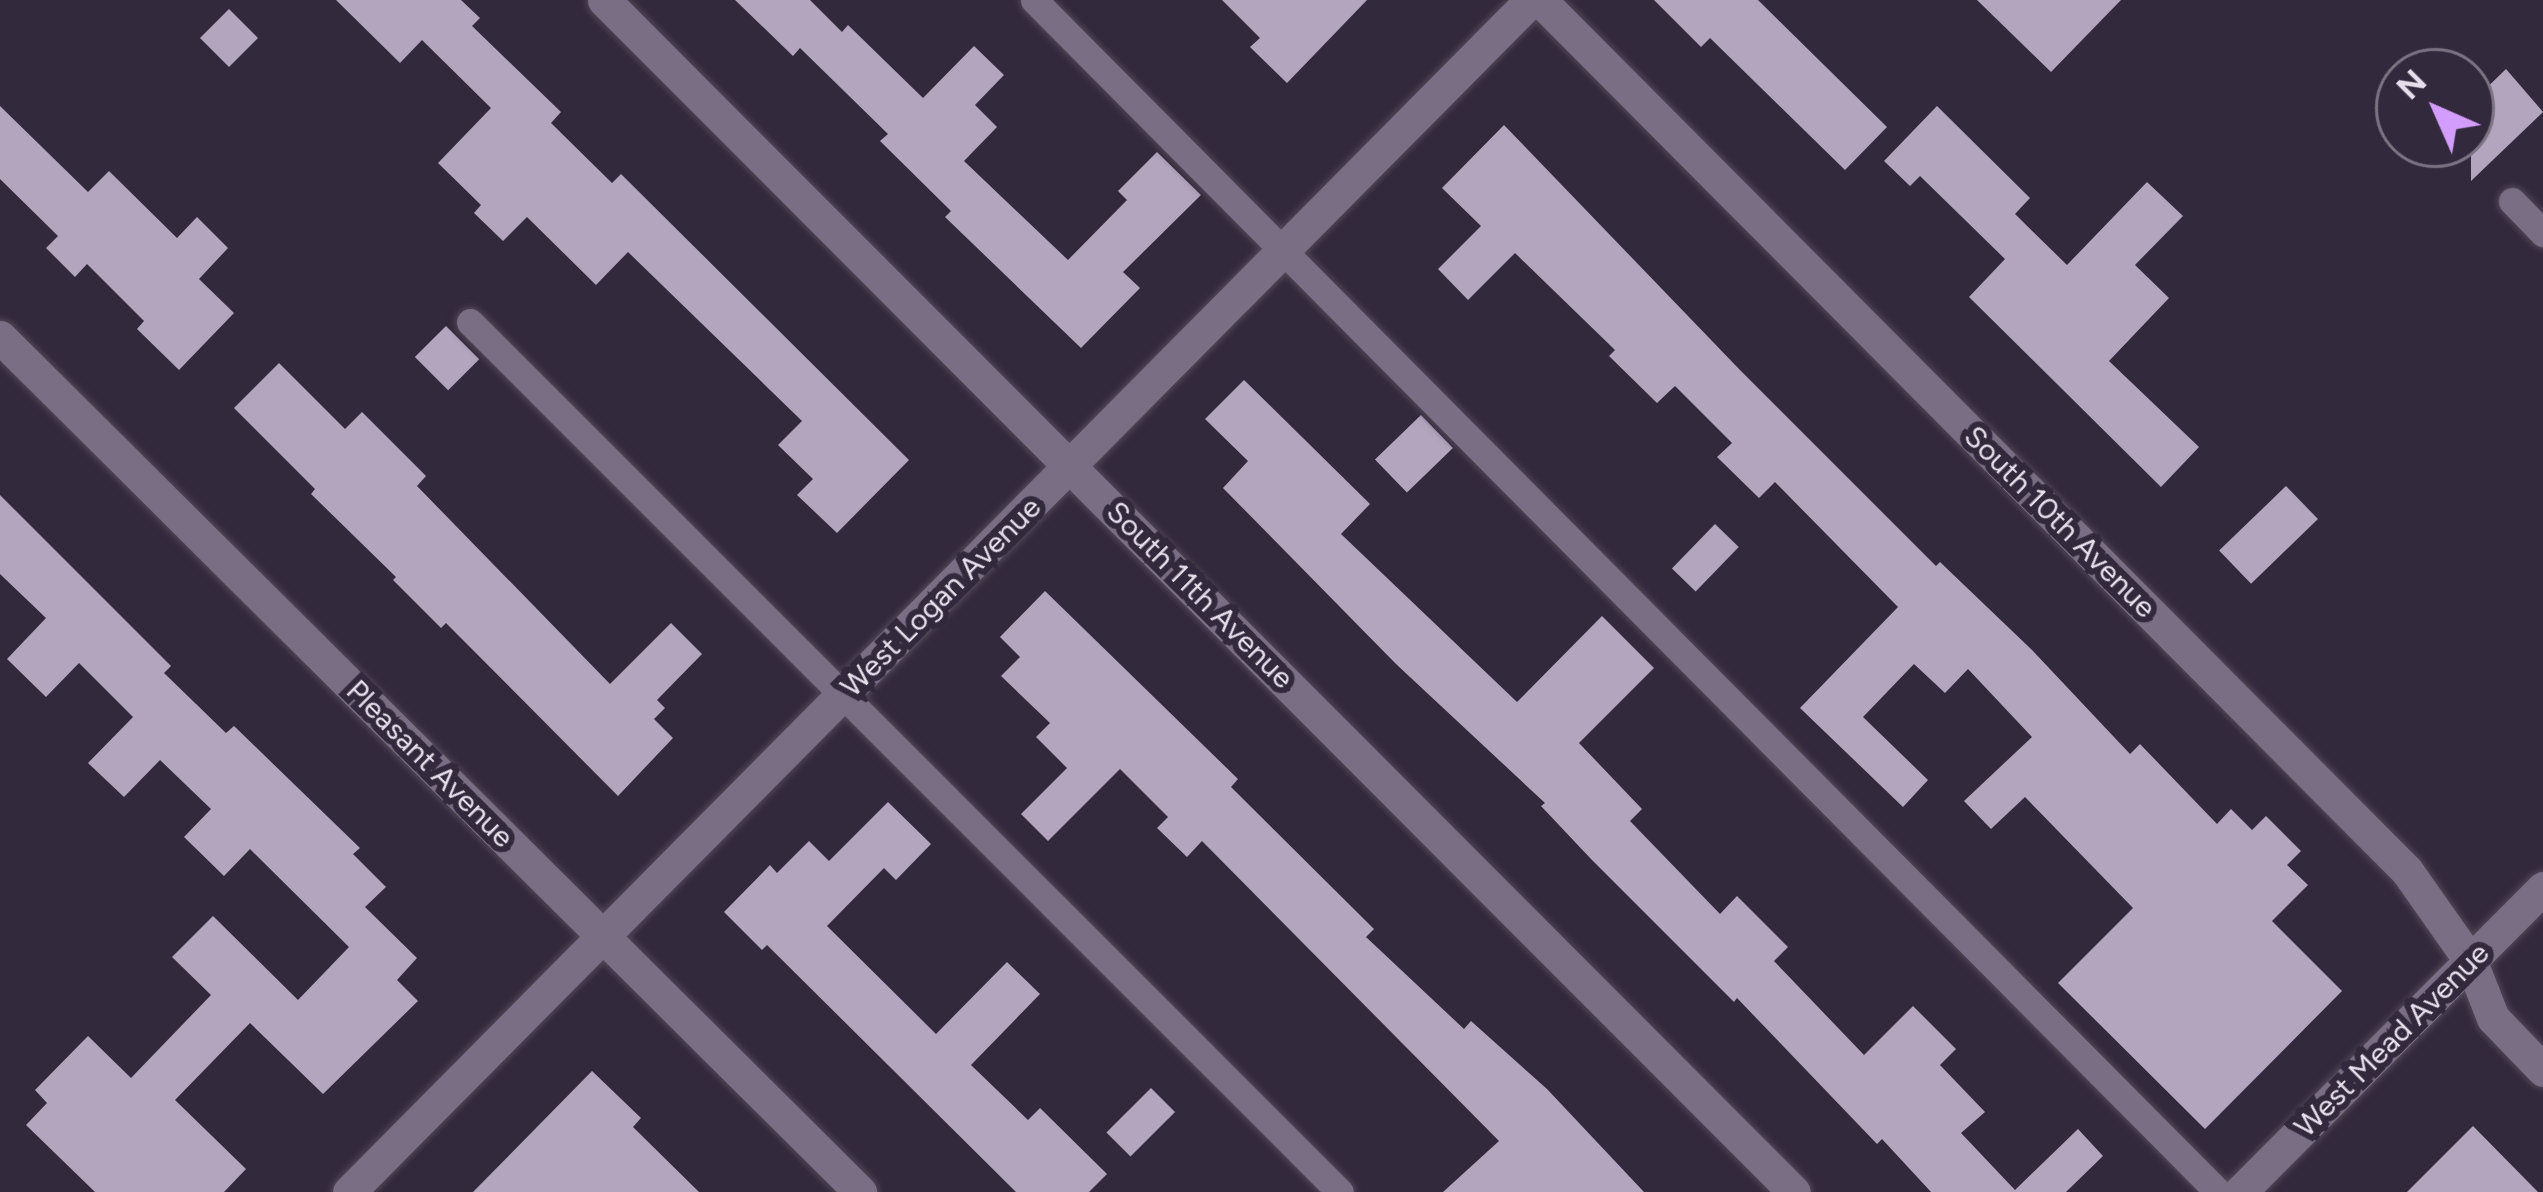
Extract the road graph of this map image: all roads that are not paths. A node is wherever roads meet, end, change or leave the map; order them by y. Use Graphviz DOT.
graph roads {
  1 [pos="604,0"];
  2 [pos="1034,0"];
  3 [pos="1531,0"];
  4 [pos="1540,0"];
  5 [pos="2512,201"];
  6 [pos="2543,233"];
  7 [pos="1282,253"];
  8 [pos="470,322"];
  9 [pos="0,337"];
  10 [pos="1072,466"];
  11 [pos="844,693"];
  12 [pos="2543,888"];
  13 [pos="602,934"];
  14 [pos="2471,962"];
  15 [pos="2543,1070"];
  16 [pos="349,1192"];
  17 [pos="860,1192"];
  18 [pos="1340,1192"];
  19 [pos="1794,1192"];
  20 [pos="2218,1192"];
  21 [pos="2240,1192"];
  1 -- 10 [label="street, South 11th Avenue"];
  2 -- 7 [label="lane"];
  3 -- 7 [label="street, West Logan Avenue"];
  4 -- 14 [label="street, South 10th Avenue"];
  5 -- 6 [label="lane"];
  7 -- 10 [label="street, West Logan Avenue"];
  7 -- 20 [label="lane"];
  8 -- 11 [label="lane"];
  9 -- 13 [label="street, Pleasant Avenue"];
  10 -- 11 [label="street, West Logan Avenue"];
  10 -- 19 [label="street, South 11th Avenue"];
  11 -- 13 [label="street, West Logan Avenue"];
  11 -- 18 [label="lane"];
  12 -- 14 [label="street, West Mead Avenue"];
  13 -- 16 [label="street, West Logan Avenue"];
  13 -- 17 [label="street, Pleasant Avenue"];
  14 -- 15 [label="street, South 10th Avenue"];
  14 -- 21 [label="street, West Mead Avenue"];
}
